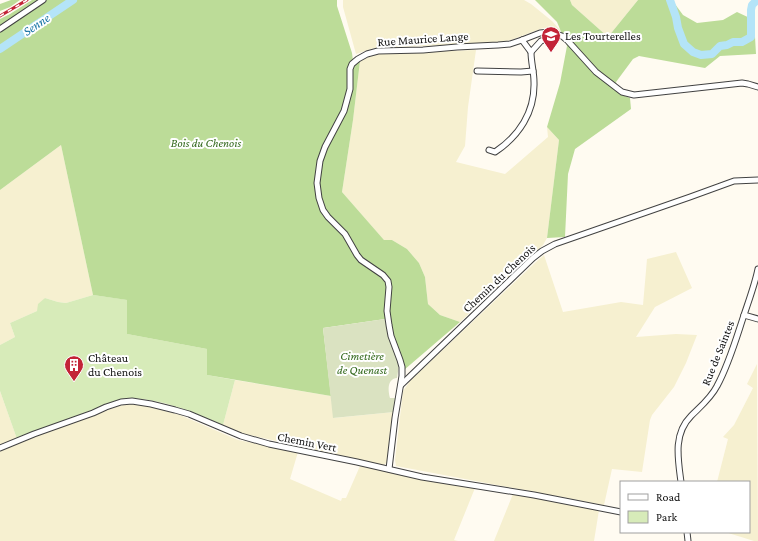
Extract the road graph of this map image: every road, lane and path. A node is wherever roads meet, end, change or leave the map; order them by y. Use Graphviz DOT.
graph roads {
  1 [pos="43,0"];
  2 [pos="0,29"];
  3 [pos="557,35"];
  4 [pos="522,40"];
  5 [pos="531,52"];
  6 [pos="478,71"];
  7 [pos="533,71"];
  8 [pos="758,87"];
  9 [pos="489,150"];
  10 [pos="758,180"];
  11 [pos="758,269"];
  12 [pos="744,315"];
  13 [pos="758,319"];
  14 [pos="401,385"];
  15 [pos="0,448"];
  16 [pos="389,469"];
  17 [pos="681,481"];
  18 [pos="620,512"];
  1 -- 2 [label="street"];
  3 -- 4 [label="street, Rue Maurice Lange"];
  3 -- 5 [label="street"];
  3 -- 8 [label="street"];
  4 -- 5 [label="street"];
  4 -- 14 [label="street, Rue Maurice Lange"];
  5 -- 7 [label="street"];
  6 -- 7 [label="street"];
  7 -- 9 [label="street"];
  10 -- 14 [label="street, Chemin du Chenois"];
  11 -- 12 [label="street, Rue de Saintes"];
  12 -- 13 [label="street"];
  12 -- 17 [label="street, Rue de Saintes"];
  14 -- 16 [label="street"];
  15 -- 16 [label="street, Chemin Vert"];
  16 -- 18 [label="street, Chemin Vert"];
}
